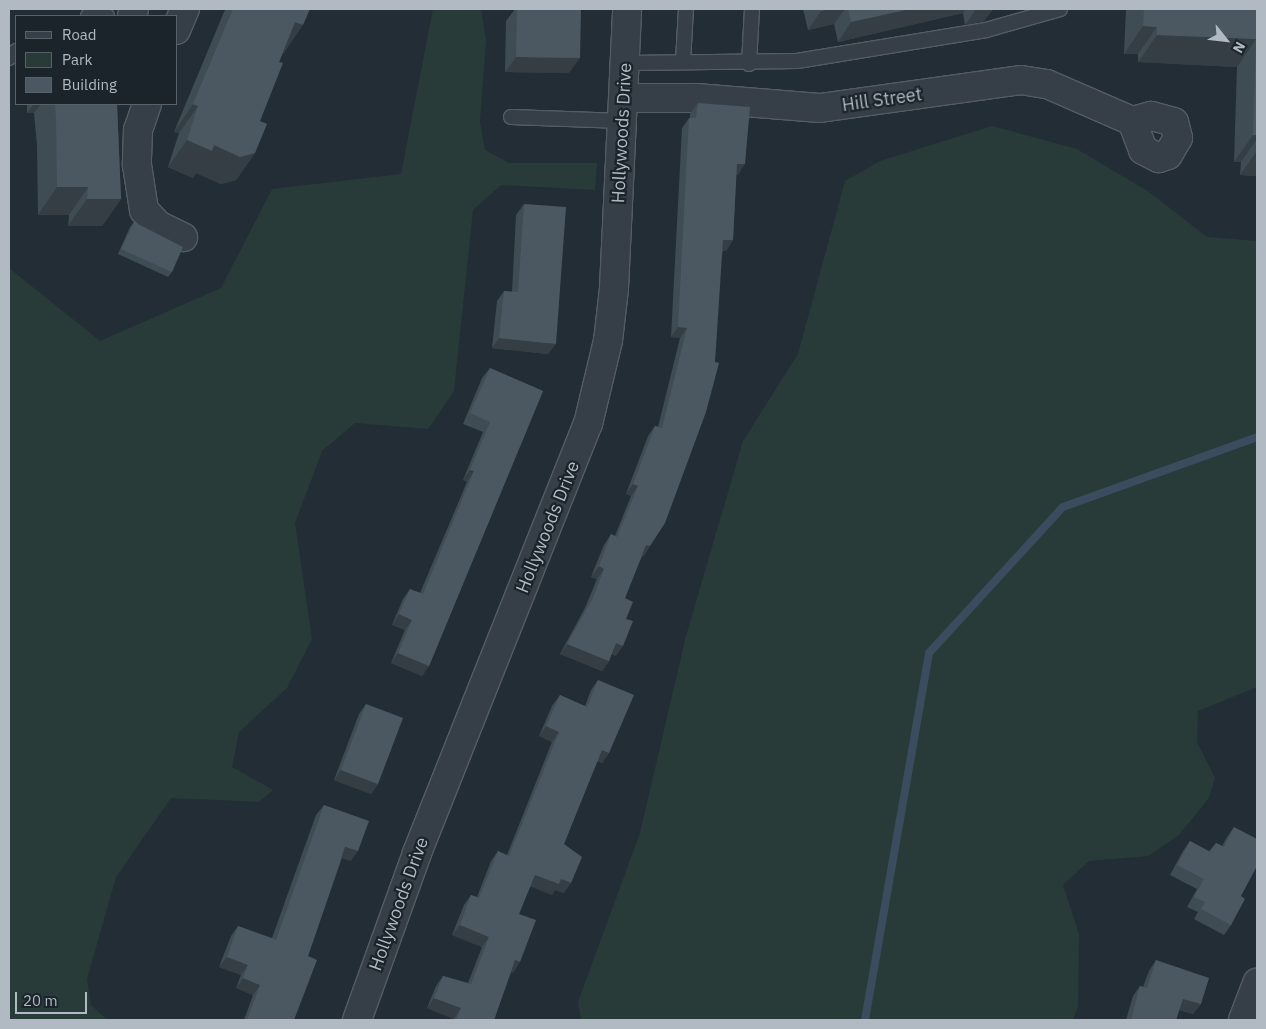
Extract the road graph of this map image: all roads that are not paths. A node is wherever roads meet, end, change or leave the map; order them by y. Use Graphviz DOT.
graph roads {
  1 [pos="185,9"];
  2 [pos="627,9"];
  3 [pos="686,9"];
  4 [pos="752,9"];
  5 [pos="1060,9"];
  6 [pos="178,25"];
  7 [pos="683,62"];
  8 [pos="626,63"];
  9 [pos="749,64"];
  10 [pos="147,105"];
  11 [pos="623,110"];
  12 [pos="510,117"];
  13 [pos="1132,121"];
  14 [pos="183,237"];
  15 [pos="1257,983"];
  16 [pos="357,1020"];
  17 [pos="1244,1020"];
  1 -- 6 [label="street"];
  2 -- 8 [label="street, Hollywoods Drive"];
  3 -- 7 [label="lane"];
  4 -- 9 [label="lane"];
  5 -- 9 [label="lane"];
  7 -- 8 [label="lane"];
  7 -- 9 [label="lane"];
  8 -- 11 [label="street, Hollywoods Drive"];
  10 -- 14 [label="street"];
  11 -- 12 [label="lane"];
  11 -- 13 [label="street, Hill Street"];
  11 -- 16 [label="street, Hollywoods Drive"];
  15 -- 17 [label="street"];
}
